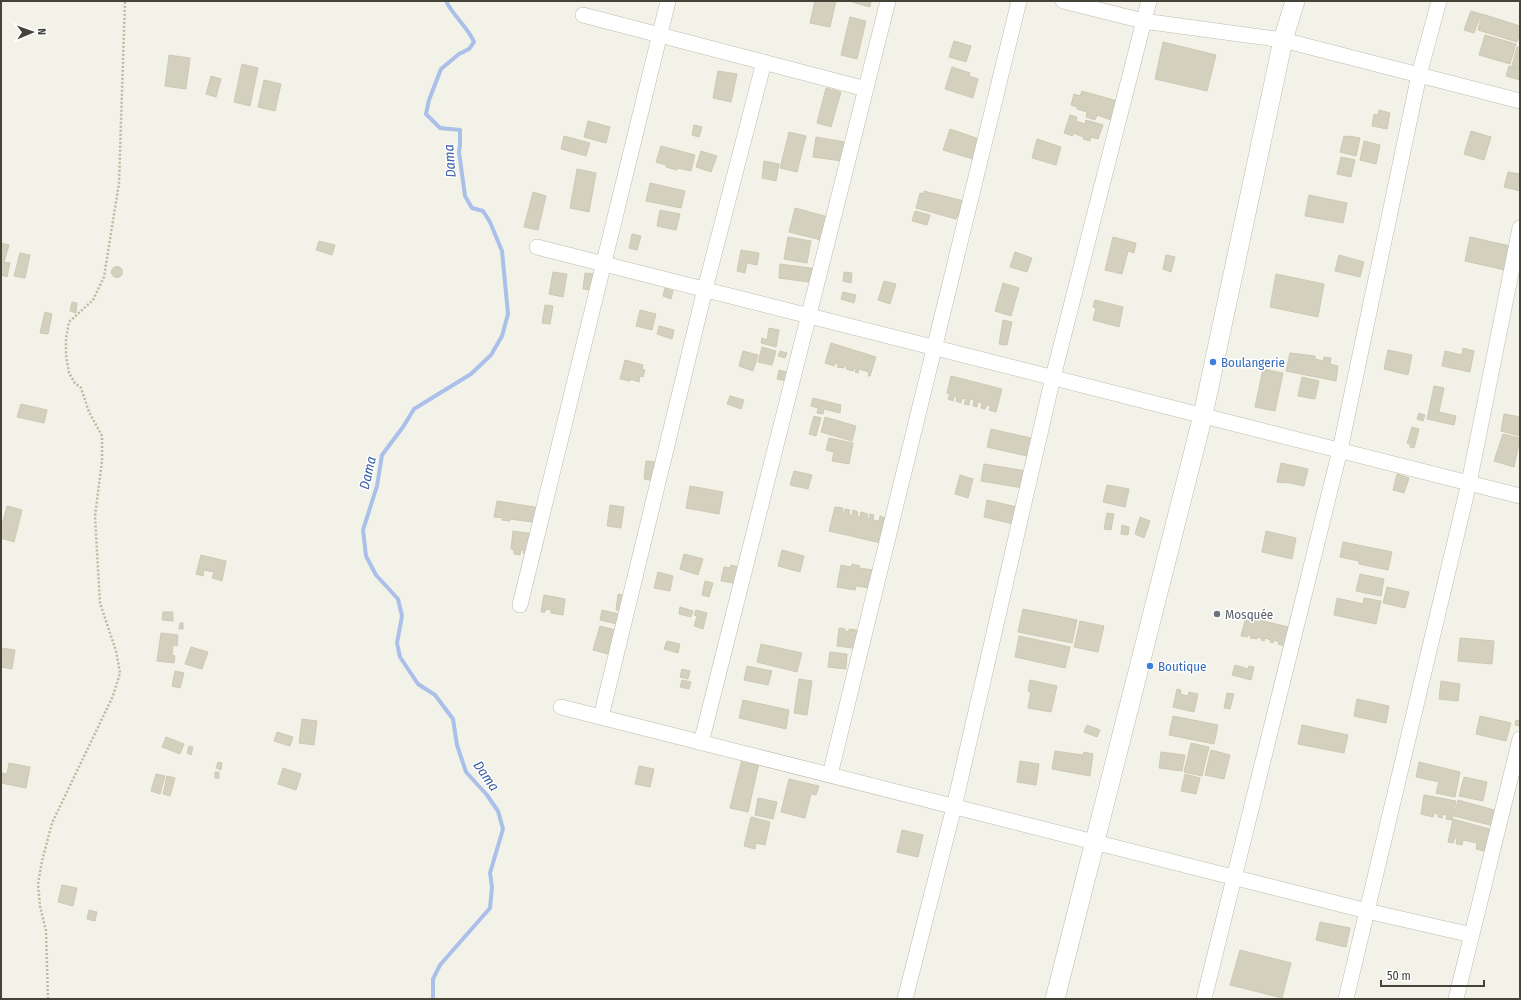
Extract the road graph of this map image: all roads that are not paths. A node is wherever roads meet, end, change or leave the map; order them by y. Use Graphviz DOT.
graph roads {
  1 [pos="668,1"];
  2 [pos="888,1"];
  3 [pos="1019,1"];
  4 [pos="1063,1"];
  5 [pos="1149,1"];
  6 [pos="1295,1"];
  7 [pos="1439,1"];
  8 [pos="583,15"];
  9 [pos="1144,21"];
  10 [pos="660,34"];
  11 [pos="1283,40"];
  12 [pos="764,62"];
  13 [pos="1419,75"];
  14 [pos="866,89"];
  15 [pos="1520,101"];
  16 [pos="1520,228"];
  17 [pos="537,247"];
  18 [pos="604,264"];
  19 [pos="705,290"];
  20 [pos="809,316"];
  21 [pos="934,347"];
  22 [pos="1053,377"];
  23 [pos="1203,415"];
  24 [pos="1340,450"];
  25 [pos="1469,483"];
  26 [pos="1520,496"];
  27 [pos="520,605"];
  28 [pos="561,707"];
  29 [pos="601,717"];
  30 [pos="1520,739"];
  31 [pos="701,743"];
  32 [pos="830,775"];
  33 [pos="954,807"];
  34 [pos="1095,842"];
  35 [pos="1234,878"];
  36 [pos="1366,911"];
  37 [pos="1472,935"];
  38 [pos="905,999"];
  39 [pos="1055,999"];
  40 [pos="1204,999"];
  41 [pos="1346,999"];
  42 [pos="1456,999"];
  1 -- 10 [label="street"];
  2 -- 14 [label="street"];
  3 -- 21 [label="street"];
  4 -- 9 [label="street"];
  5 -- 9 [label="street"];
  6 -- 11 [label="street"];
  7 -- 13 [label="street"];
  8 -- 10 [label="street"];
  9 -- 11 [label="street"];
  9 -- 22 [label="street"];
  10 -- 12 [label="street"];
  10 -- 18 [label="street"];
  11 -- 13 [label="street"];
  11 -- 23 [label="street"];
  12 -- 14 [label="street"];
  12 -- 19 [label="street"];
  13 -- 15 [label="street"];
  13 -- 24 [label="street"];
  14 -- 20 [label="street"];
  16 -- 25 [label="street"];
  17 -- 18 [label="street"];
  18 -- 19 [label="street"];
  18 -- 27 [label="street"];
  19 -- 20 [label="street"];
  19 -- 29 [label="street"];
  20 -- 21 [label="street"];
  20 -- 31 [label="street"];
  21 -- 22 [label="street"];
  21 -- 32 [label="street"];
  22 -- 23 [label="street"];
  22 -- 33 [label="street"];
  23 -- 24 [label="street"];
  23 -- 34 [label="street"];
  24 -- 25 [label="street"];
  24 -- 35 [label="street"];
  25 -- 26 [label="street"];
  25 -- 36 [label="street"];
  28 -- 29 [label="street"];
  29 -- 31 [label="street"];
  30 -- 37 [label="street"];
  31 -- 32 [label="street"];
  32 -- 33 [label="street"];
  33 -- 34 [label="street"];
  33 -- 38 [label="street"];
  34 -- 35 [label="street"];
  34 -- 39 [label="street"];
  35 -- 36 [label="street"];
  35 -- 40 [label="street"];
  36 -- 37 [label="street"];
  36 -- 41 [label="street"];
  37 -- 42 [label="street"];
}
